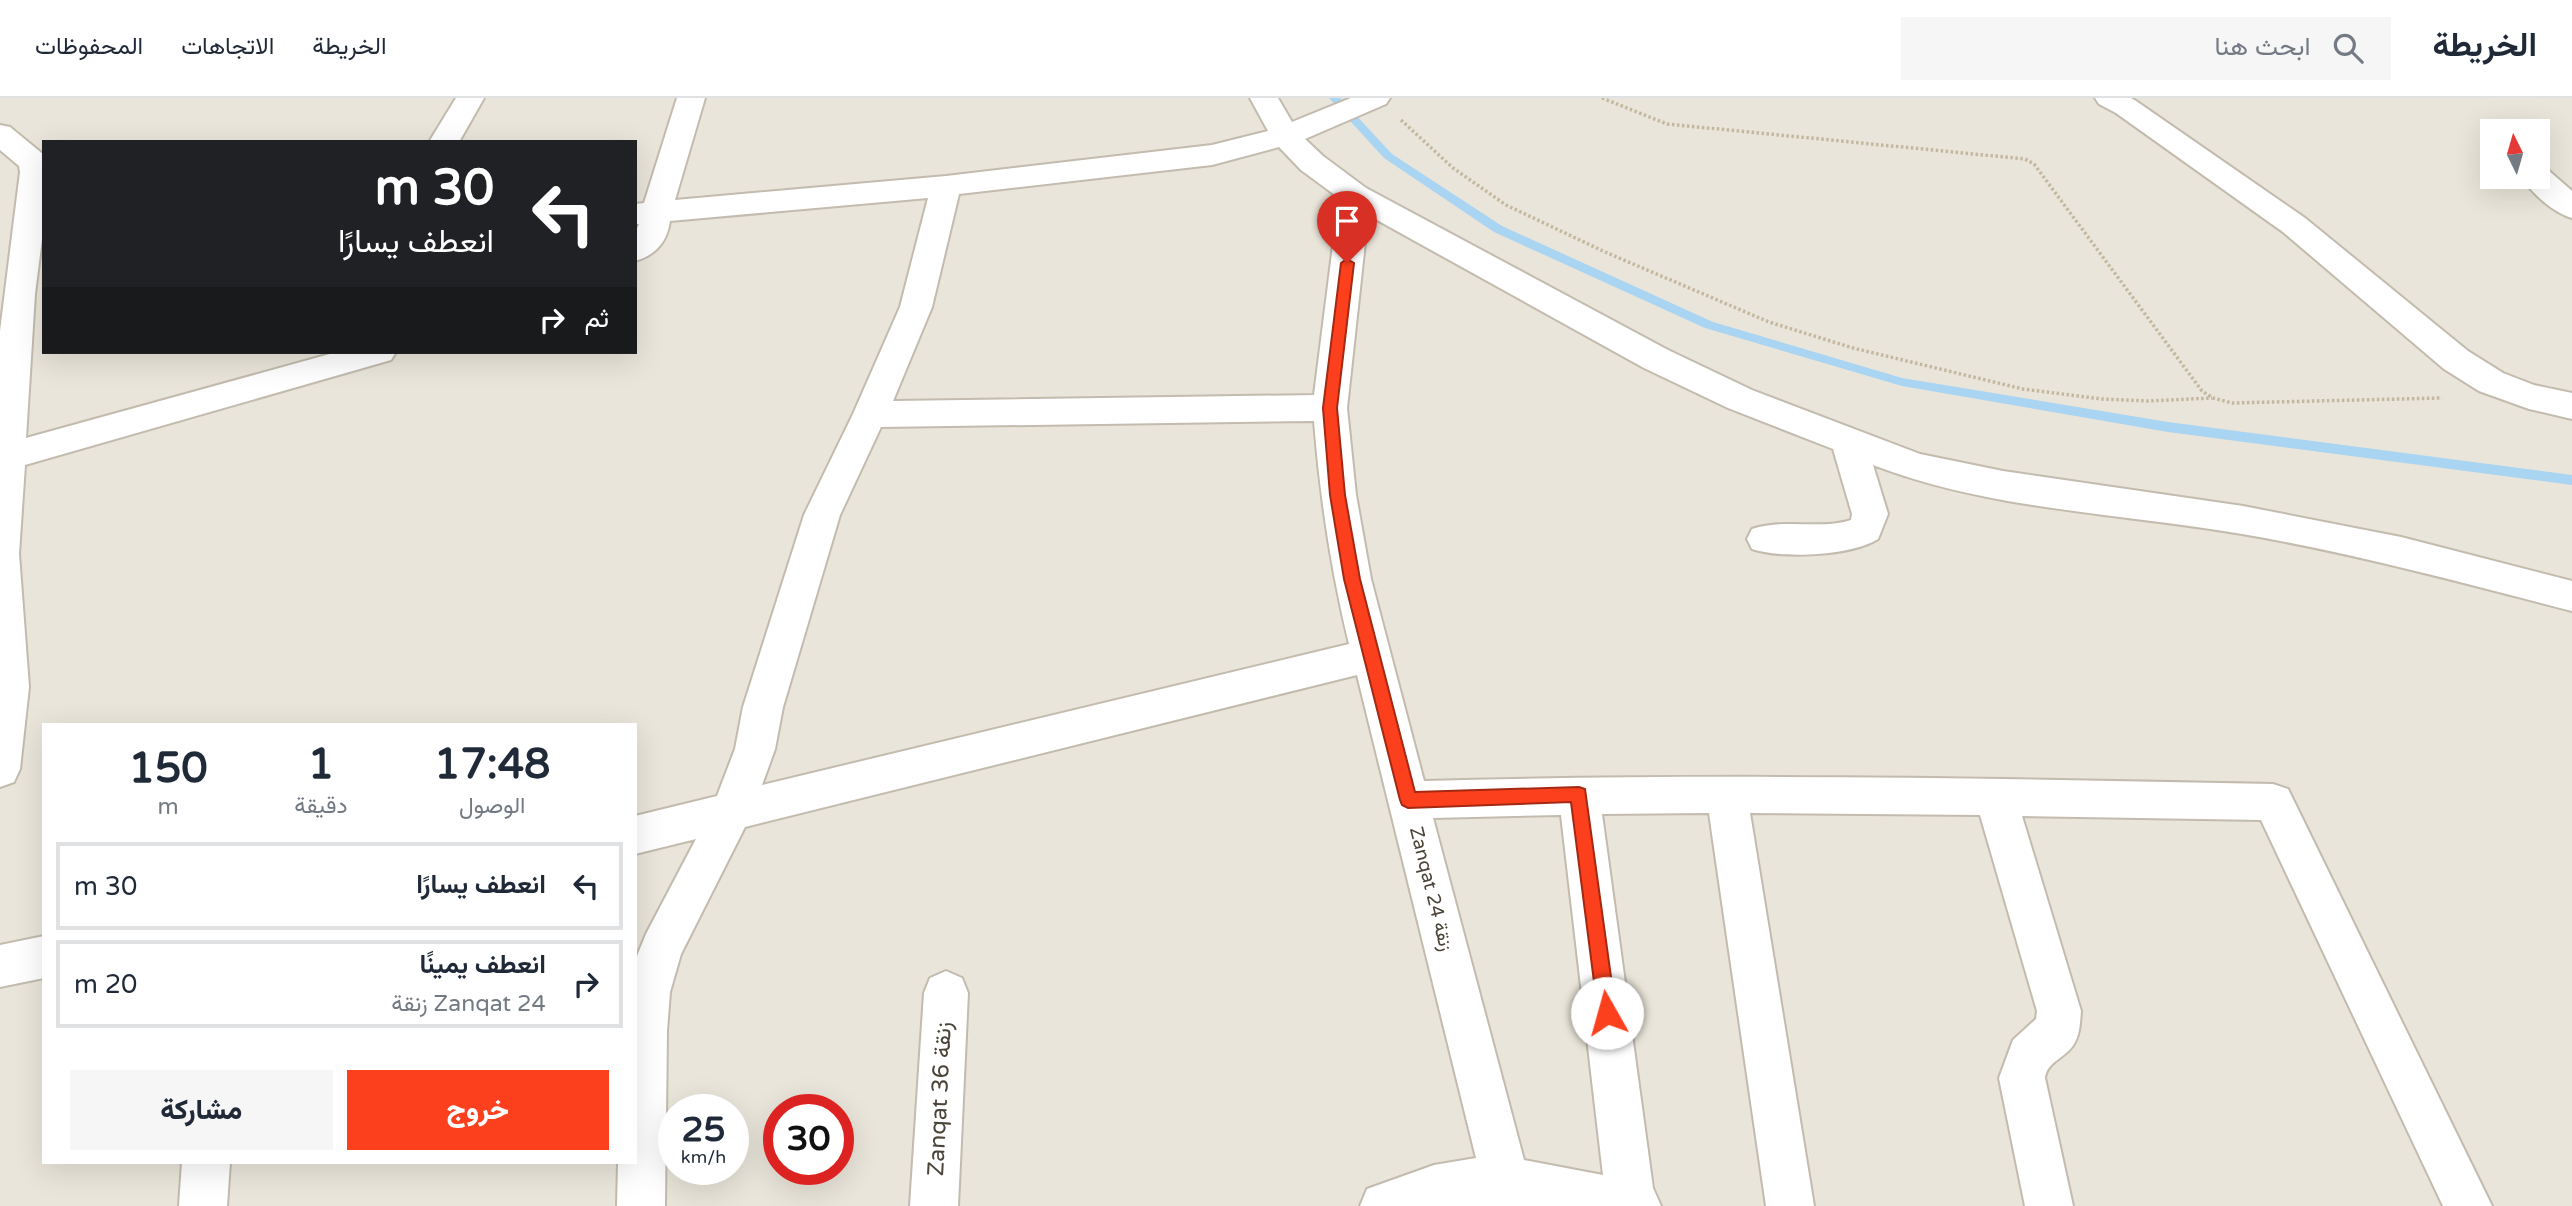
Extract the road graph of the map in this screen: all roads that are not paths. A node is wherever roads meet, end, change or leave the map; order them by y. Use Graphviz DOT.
graph roads {
  1 [pos="470,98"];
  2 [pos="691,98"];
  3 [pos="1264,98"];
  4 [pos="2109,98"];
  5 [pos="1378,105"];
  6 [pos="0,134"];
  7 [pos="1286,136"];
  8 [pos="445,140"];
  9 [pos="946,186"];
  10 [pos="2550,189"];
  11 [pos="1355,195"];
  12 [pos="2572,208"];
  13 [pos="646,213"];
  14 [pos="637,248"];
  15 [pos="21,293"];
  16 [pos="372,354"];
  17 [pos="2572,406"];
  18 [pos="1330,408"];
  19 [pos="870,414"];
  20 [pos="1849,443"];
  21 [pos="7,457"];
  22 [pos="1765,538"];
  23 [pos="2572,596"];
  24 [pos="2,610"];
  25 [pos="1371,655"];
  26 [pos="0,768"];
  27 [pos="1579,794"];
  28 [pos="1727,795"];
  29 [pos="1995,796"];
  30 [pos="1408,800"];
  31 [pos="732,811"];
  32 [pos="637,835"];
  33 [pos="42,957"];
  34 [pos="0,966"];
  35 [pos="946,993"];
  36 [pos="206,1164"];
  37 [pos="1511,1193"];
  38 [pos="1634,1205"];
  39 [pos="203,1206"];
  40 [pos="641,1206"];
  41 [pos="933,1206"];
  42 [pos="1384,1206"];
  43 [pos="1790,1206"];
  44 [pos="2049,1206"];
  45 [pos="2468,1206"];
  1 -- 8 [label="street"];
  2 -- 13 [label="street"];
  3 -- 7 [label="street"];
  4 -- 17 [label="street"];
  5 -- 7 [label="street"];
  6 -- 15 [label="street"];
  7 -- 9 [label="street"];
  7 -- 11 [label="street"];
  9 -- 13 [label="street"];
  9 -- 19 [label="street"];
  10 -- 12 [label="street"];
  11 -- 18 [label="street, Zanqat 24 زنقة"];
  11 -- 20 [label="street"];
  13 -- 14 [label="street"];
  15 -- 21 [label="street"];
  16 -- 21 [label="street"];
  18 -- 19 [label="street"];
  18 -- 25 [label="street, Zanqat 24 زنقة"];
  19 -- 31 [label="street"];
  20 -- 22 [label="street"];
  20 -- 23 [label="street"];
  21 -- 24 [label="street"];
  24 -- 26 [label="street"];
  25 -- 30 [label="street, Zanqat 24 زنقة"];
  25 -- 31 [label="street"];
  27 -- 28 [label="street"];
  27 -- 30 [label="street"];
  27 -- 38 [label="street"];
  28 -- 29 [label="street"];
  28 -- 43 [label="street"];
  29 -- 44 [label="street"];
  29 -- 45 [label="street"];
  30 -- 37 [label="street, Zanqat 24 زنقة"];
  31 -- 32 [label="street"];
  31 -- 40 [label="street"];
  33 -- 34 [label="street"];
  35 -- 41 [label="street, Zanqat 36 زنقة"];
  36 -- 39 [label="street"];
  37 -- 38 [label="street"];
  37 -- 42 [label="street"];
}
